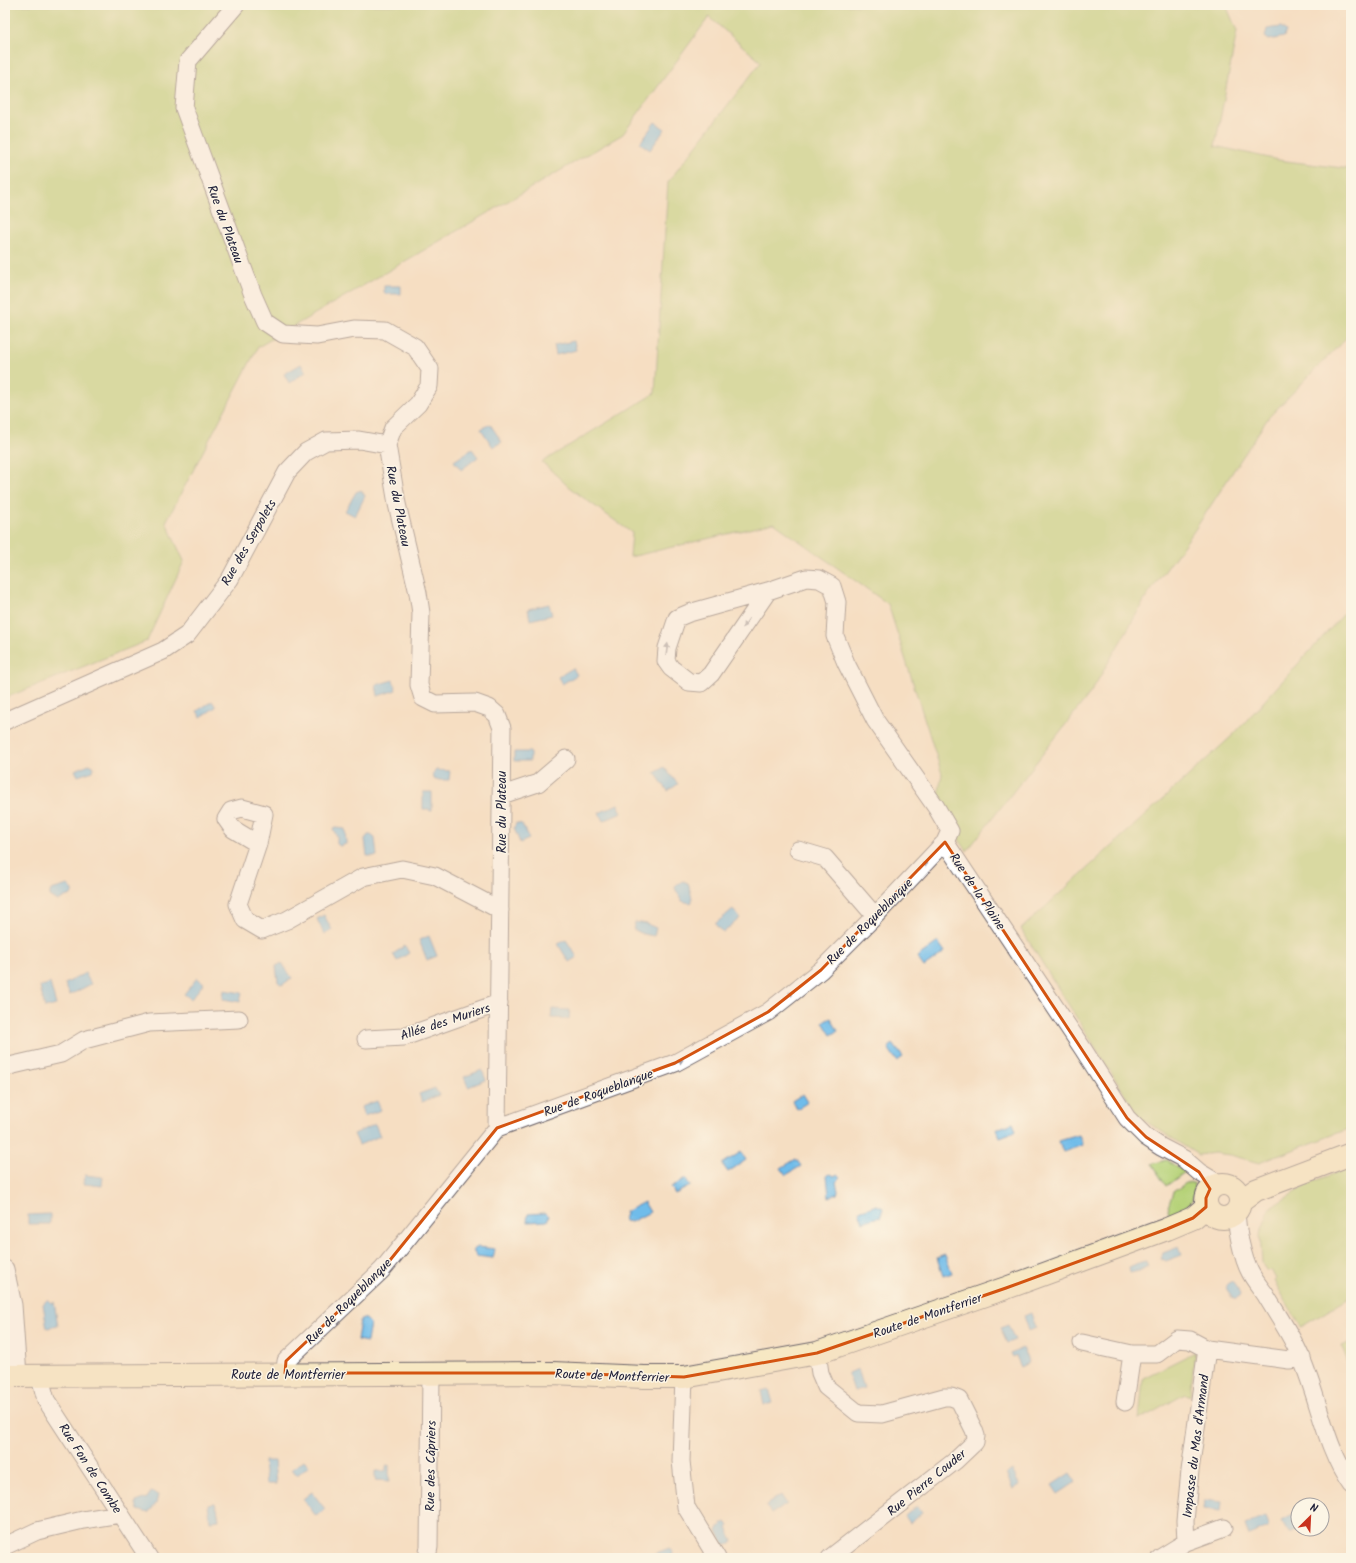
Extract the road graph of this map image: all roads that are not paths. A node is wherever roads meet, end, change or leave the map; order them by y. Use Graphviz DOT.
graph roads {
  1 [pos="236,5"];
  2 [pos="387,445"];
  3 [pos="768,591"];
  4 [pos="5,720"];
  5 [pos="566,759"];
  6 [pos="502,795"];
  7 [pos="946,842"];
  8 [pos="258,844"];
  9 [pos="798,850"];
  10 [pos="500,910"];
  11 [pos="875,916"];
  12 [pos="499,1003"];
  13 [pos="239,1019"];
  14 [pos="366,1038"];
  15 [pos="5,1067"];
  16 [pos="497,1128"];
  17 [pos="1351,1154"];
  18 [pos="1223,1203"];
  19 [pos="5,1268"];
  20 [pos="1082,1343"];
  21 [pos="1207,1349"];
  22 [pos="817,1352"];
  23 [pos="1132,1354"];
  24 [pos="1302,1358"];
  25 [pos="285,1373"];
  26 [pos="431,1375"];
  27 [pos="12,1376"];
  28 [pos="41,1376"];
  29 [pos="684,1377"];
  30 [pos="1125,1402"];
  31 [pos="1351,1484"];
  32 [pos="106,1494"];
  33 [pos="120,1514"];
  34 [pos="83,1520"];
  35 [pos="1224,1528"];
  36 [pos="1186,1542"];
  37 [pos="5,1546"];
  38 [pos="148,1558"];
  39 [pos="427,1558"];
  40 [pos="717,1558"];
  41 [pos="830,1558"];
  42 [pos="1160,1558"];
  1 -- 2 [label="street, Rue du Plateau"];
  2 -- 4 [label="street, Rue des Serpolets"];
  2 -- 6 [label="street, Rue du Plateau"];
  3 -- 3 [label="street, one-way"];
  3 -- 7 [label="street, Rue de la Plaine"];
  5 -- 6 [label="street"];
  6 -- 10 [label="street, Rue du Plateau"];
  11 -- 7 [label="street, Rue de Roqueblanque, one-way"];
  7 -- 18 [label="street, Rue de la Plaine"];
  8 -- 10 [label="street"];
  9 -- 11 [label="street"];
  10 -- 12 [label="street, Rue du Plateau"];
  16 -- 11 [label="street, Rue de Roqueblanque, one-way"];
  12 -- 14 [label="street, Allée des Muriers"];
  12 -- 16 [label="street, Rue du Plateau"];
  13 -- 15 [label="street"];
  16 -- 25 [label="street, Rue de Roqueblanque"];
  17 -- 18 [label="street, Route de Montferrier"];
  18 -- 22 [label="street, Route de Montferrier"];
  18 -- 24 [label="street"];
  19 -- 27 [label="street"];
  20 -- 23 [label="street"];
  21 -- 23 [label="street"];
  21 -- 24 [label="street"];
  21 -- 36 [label="street, Impasse du Mas d'Armand"];
  22 -- 29 [label="street, Route de Montferrier"];
  22 -- 41 [label="street, Rue Pierre Couder"];
  23 -- 30 [label="street"];
  24 -- 31 [label="street"];
  25 -- 26 [label="street, Route de Montferrier"];
  25 -- 28 [label="street, Route de Montferrier"];
  26 -- 29 [label="street, Route de Montferrier"];
  26 -- 39 [label="street, Rue des Câpriers"];
  27 -- 28 [label="street, Route de Montferrier"];
  28 -- 32 [label="street, Rue Fon de Combe"];
  29 -- 40 [label="street"];
  32 -- 33 [label="street, Rue Fon de Combe"];
  32 -- 34 [label="street"];
  33 -- 34 [label="street"];
  33 -- 38 [label="street, Rue Fon de Combe"];
  34 -- 37 [label="street"];
  35 -- 36 [label="street"];
  36 -- 42 [label="street"];
}
